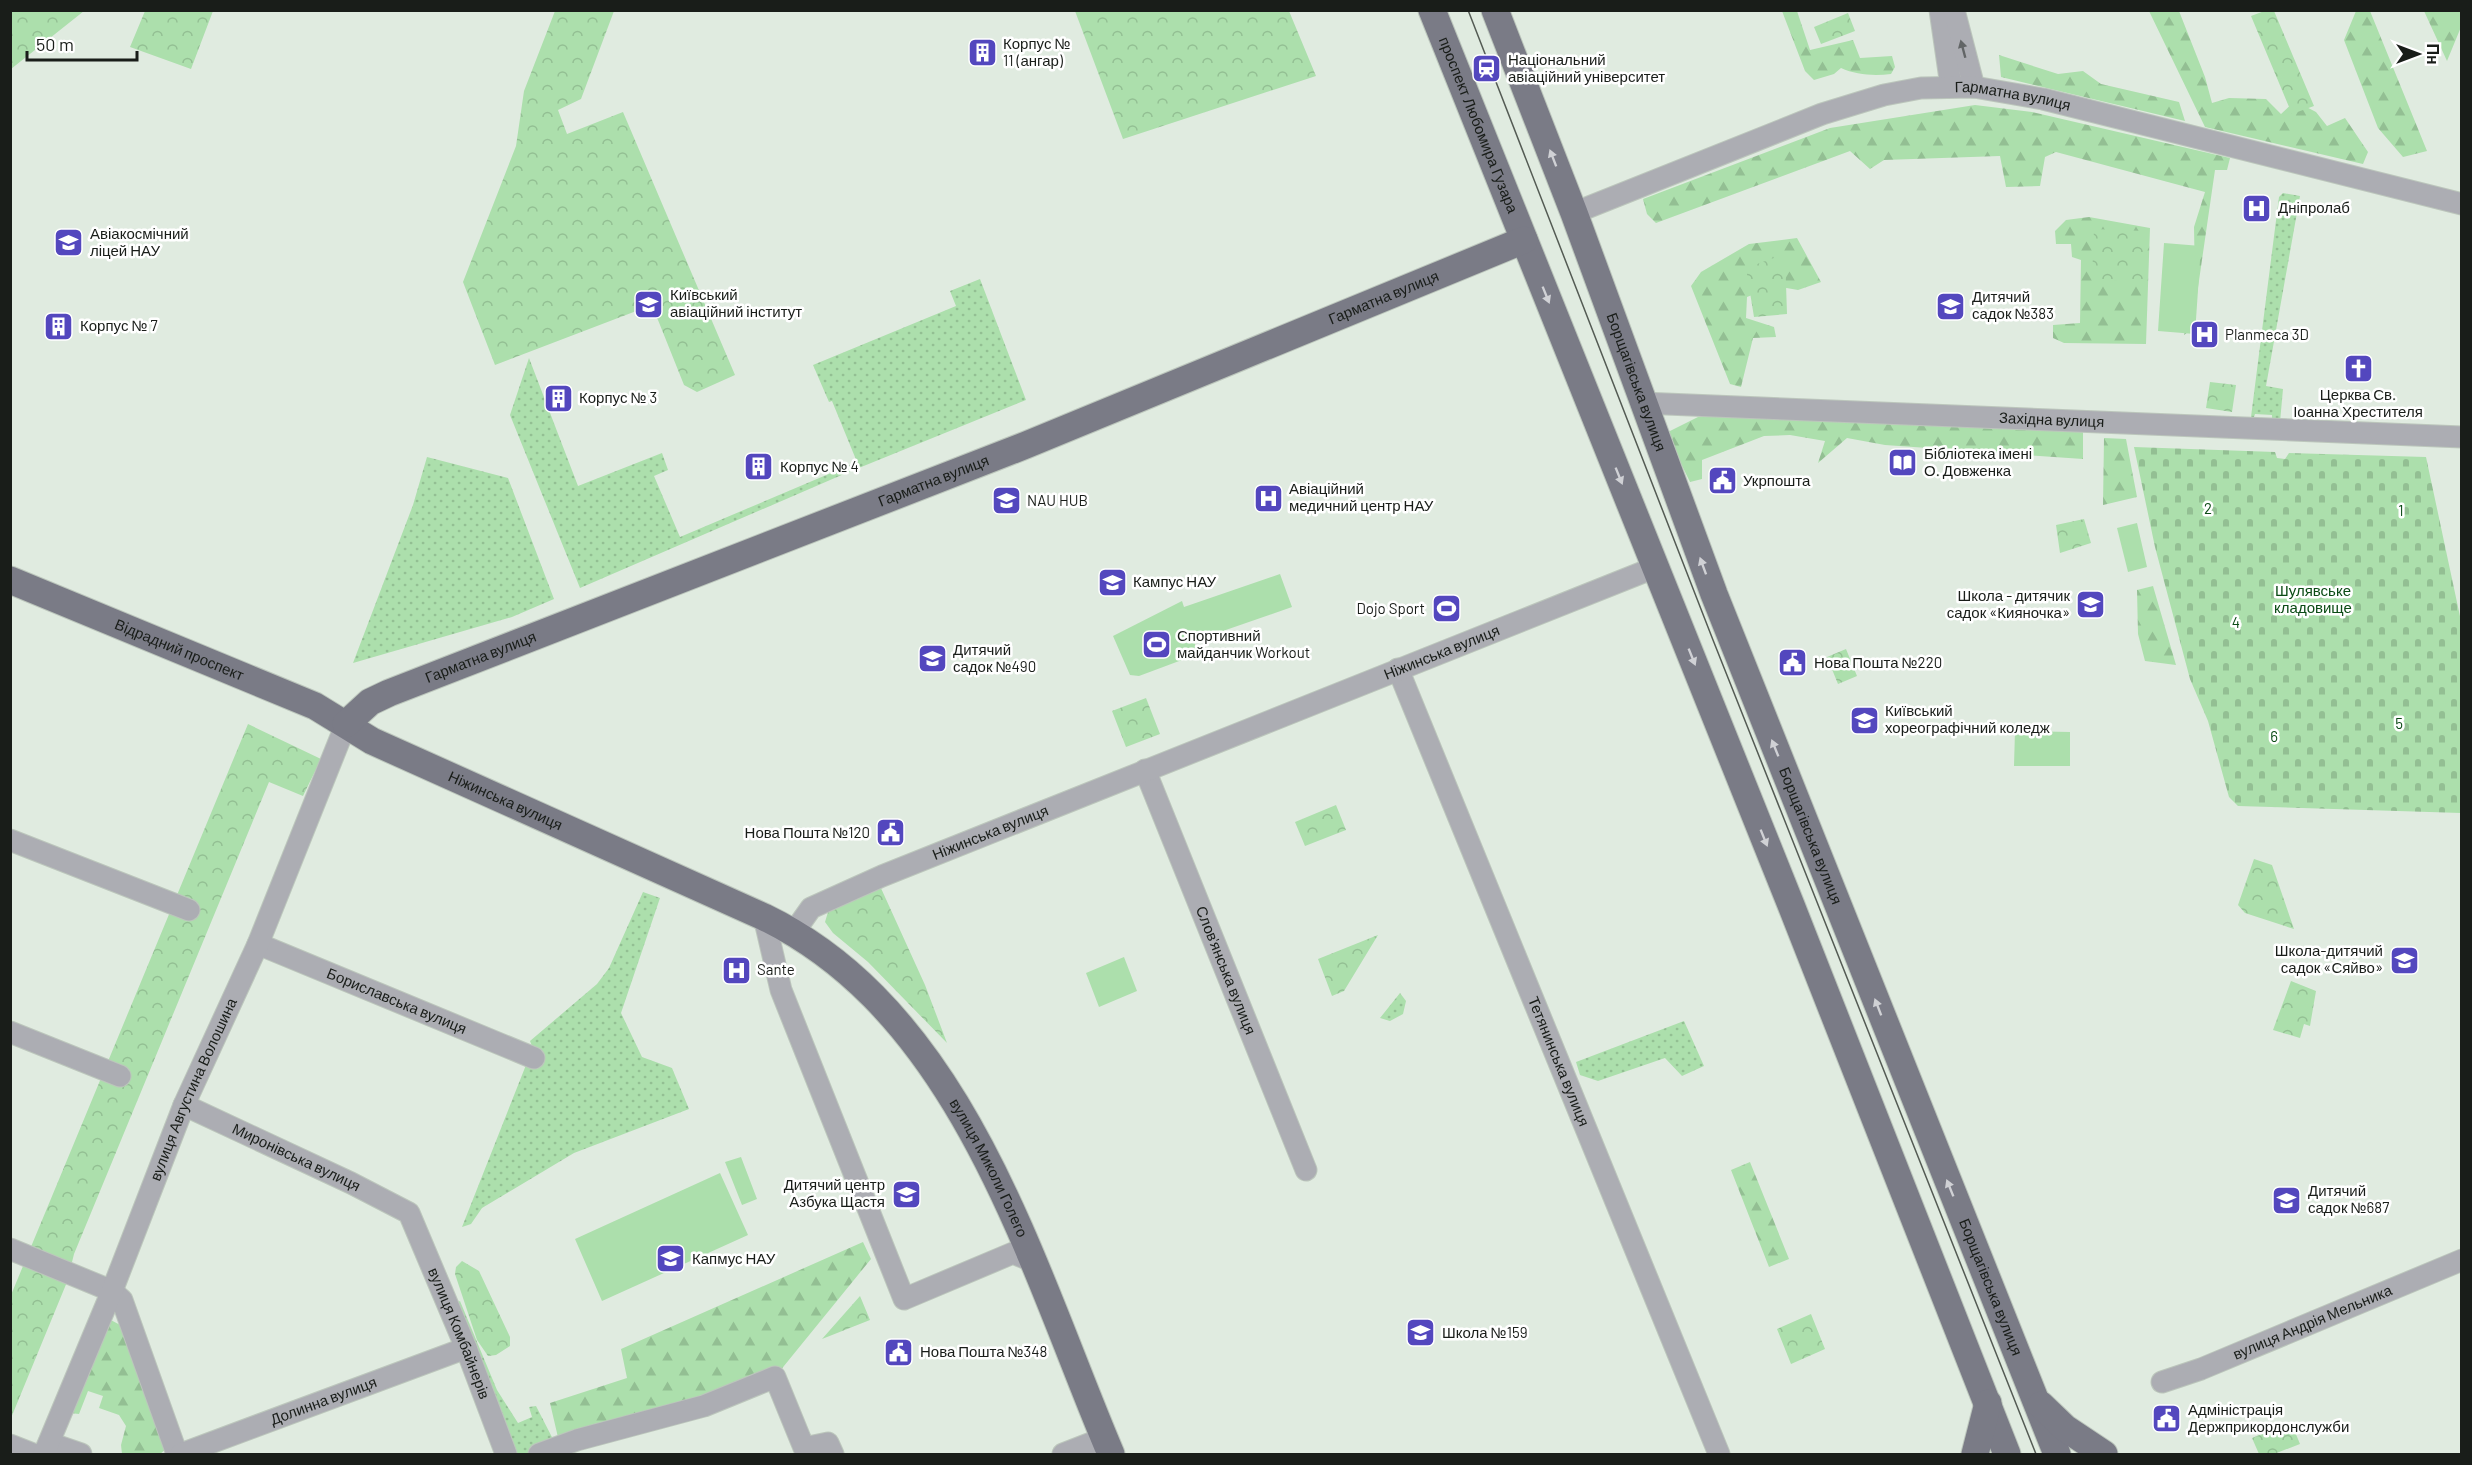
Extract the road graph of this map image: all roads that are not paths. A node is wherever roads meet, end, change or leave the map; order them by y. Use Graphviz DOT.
graph roads {
  1 [pos="1432,10"];
  2 [pos="1495,10"];
  3 [pos="1940,10"];
  4 [pos="1954,10"];
  5 [pos="1950,86"];
  6 [pos="1974,87"];
  7 [pos="2462,204"];
  8 [pos="1574,213"];
  9 [pos="1524,240"];
  10 [pos="1642,403"];
  11 [pos="2462,437"];
  12 [pos="1656,567"];
  13 [pos="10,580"];
  14 [pos="1398,669"];
  15 [pos="346,724"];
  16 [pos="1145,770"];
  17 [pos="10,840"];
  18 [pos="189,910"];
  19 [pos="764,917"];
  20 [pos="794,932"];
  21 [pos="258,944"];
  22 [pos="10,1032"];
  23 [pos="534,1058"];
  24 [pos="120,1076"];
  25 [pos="184,1106"];
  26 [pos="1306,1170"];
  27 [pos="409,1213"];
  28 [pos="10,1249"];
  29 [pos="2462,1260"];
  30 [pos="1034,1262"];
  31 [pos="112,1291"];
  32 [pos="466,1348"];
  33 [pos="2162,1382"];
  34 [pos="2035,1398"];
  35 [pos="1988,1403"];
  36 [pos="10,1445"];
  37 [pos="1107,1446"];
  38 [pos="42,1451"];
  39 [pos="796,1451"];
  40 [pos="81,1455"];
  41 [pos="179,1455"];
  42 [pos="506,1455"];
  43 [pos="539,1455"];
  44 [pos="833,1455"];
  45 [pos="1063,1455"];
  46 [pos="1719,1455"];
  47 [pos="1976,1455"];
  48 [pos="2007,1455"];
  49 [pos="2057,1455"];
  50 [pos="2104,1455"];
  1 -- 9 [label="main road, проспект Любомира Гузара"];
  8 -- 2 [label="main road, one-way"];
  3 -- 5 [label="street"];
  6 -- 4 [label="street, one-way"];
  5 -- 6 [label="street, Гарматна вулиця"];
  5 -- 8 [label="street, Гарматна вулиця"];
  6 -- 7 [label="street, Гарматна вулиця"];
  8 -- 10 [label="main road, Борщагівська вулиця"];
  9 -- 12 [label="main road, one-way"];
  9 -- 15 [label="main road, Гарматна вулиця"];
  10 -- 11 [label="street, Західна вулиця"];
  34 -- 10 [label="main road, Борщагівська вулиця, one-way"];
  12 -- 14 [label="street, Ніжинська вулиця"];
  12 -- 35 [label="main road, one-way"];
  13 -- 15 [label="main road, Відрадний проспект"];
  14 -- 16 [label="street, Ніжинська вулиця"];
  14 -- 46 [label="street, Тетянинська вулиця"];
  15 -- 19 [label="main road, Ніжинська вулиця"];
  15 -- 21 [label="street, вулиця Августина Волошина"];
  16 -- 20 [label="street, Ніжинська вулиця"];
  16 -- 26 [label="street, Слов'янська вулиця"];
  17 -- 18 [label="street"];
  19 -- 20 [label="main road, Ніжинська вулиця"];
  19 -- 30 [label="street"];
  20 -- 30 [label="main road, вулиця Миколи Голего"];
  21 -- 23 [label="street, Бориславська вулиця"];
  21 -- 25 [label="street, вулиця Августина Волошина"];
  22 -- 24 [label="street"];
  25 -- 27 [label="street, Миронівська вулиця"];
  25 -- 31 [label="street, вулиця Августина Волошина"];
  27 -- 32 [label="street, вулиця Комбайнерів"];
  28 -- 31 [label="street"];
  29 -- 33 [label="street, вулиця Андрія Мельника"];
  30 -- 37 [label="main road, вулиця Миколи Голего"];
  31 -- 38 [label="street, вулиця Августина Волошина"];
  31 -- 41 [label="street"];
  32 -- 41 [label="street, Долинна вулиця"];
  32 -- 42 [label="street, вулиця Комбайнерів"];
  34 -- 49 [label="main road, Борщагівська вулиця"];
  34 -- 50 [label="main road"];
  35 -- 47 [label="main road"];
  35 -- 48 [label="main road"];
  36 -- 38 [label="street"];
  37 -- 45 [label="street"];
  38 -- 40 [label="street"];
  39 -- 43 [label="street"];
  39 -- 44 [label="street"];
}
